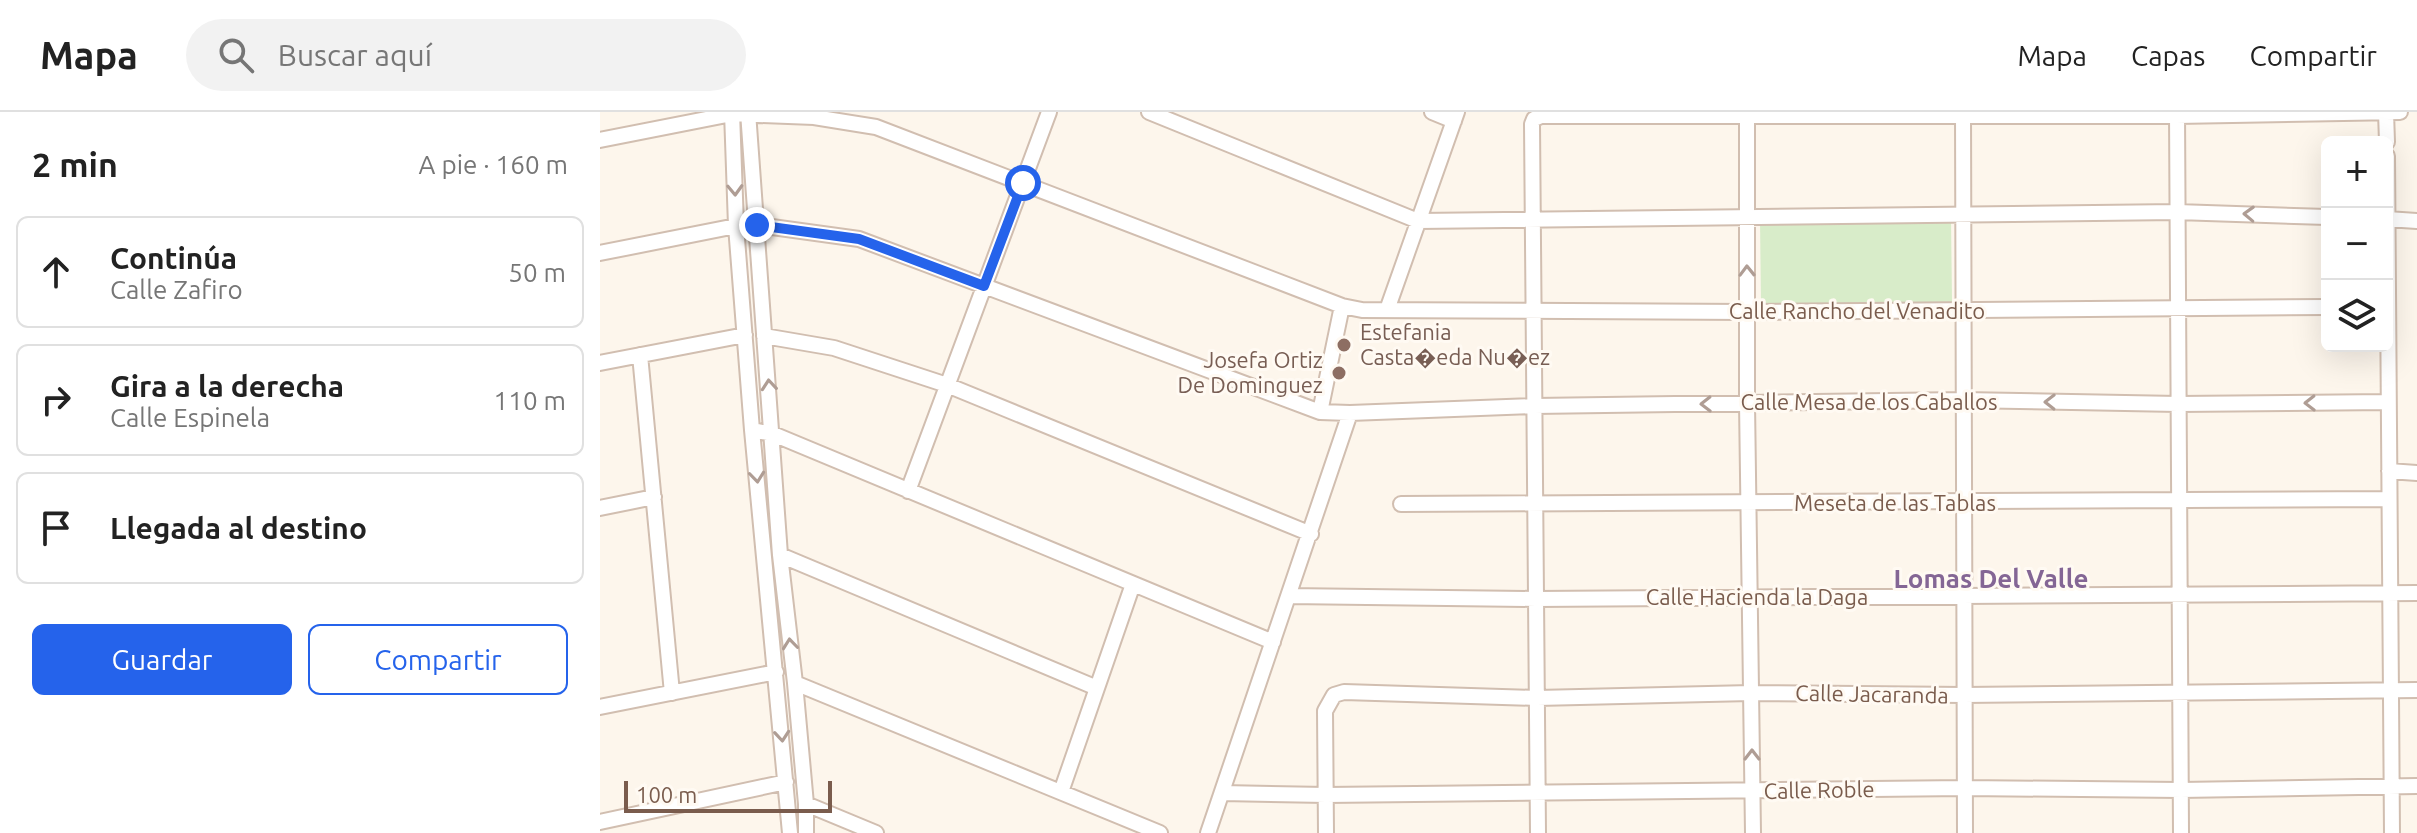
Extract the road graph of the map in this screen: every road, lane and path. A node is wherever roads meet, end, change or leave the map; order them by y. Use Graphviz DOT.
graph roads {
  1 [pos="1049,112"];
  2 [pos="1149,112"];
  3 [pos="1432,112"];
  4 [pos="732,113"];
  5 [pos="748,113"];
  6 [pos="2283,113"];
  7 [pos="2391,113"];
  8 [pos="1747,114"];
  9 [pos="1963,114"];
  10 [pos="2071,114"];
  11 [pos="2177,114"];
  12 [pos="1540,115"];
  13 [pos="1455,116"];
  14 [pos="2388,136"];
  15 [pos="600,140"];
  16 [pos="1023,183"];
  17 [pos="2177,212"];
  18 [pos="1964,214"];
  19 [pos="1747,216"];
  20 [pos="2321,217"];
  21 [pos="1534,219"];
  22 [pos="2393,219"];
  23 [pos="1418,221"];
  24 [pos="2417,221"];
  25 [pos="757,225"];
  26 [pos="736,226"];
  27 [pos="600,253"];
  28 [pos="984,286"];
  29 [pos="1342,306"];
  30 [pos="2321,307"];
  31 [pos="2178,309"];
  32 [pos="1387,310"];
  33 [pos="1535,310"];
  34 [pos="1964,310"];
  35 [pos="1748,312"];
  36 [pos="745,335"];
  37 [pos="764,336"];
  38 [pos="2387,352"];
  39 [pos="640,355"];
  40 [pos="600,363"];
  41 [pos="947,385"];
  42 [pos="1962,400"];
  43 [pos="2388,402"];
  44 [pos="1747,403"];
  45 [pos="2178,404"];
  46 [pos="1535,406"];
  47 [pos="1320,412"];
  48 [pos="1350,413"];
  49 [pos="752,430"];
  50 [pos="773,434"];
  51 [pos="2389,471"];
  52 [pos="2417,473"];
  53 [pos="908,491"];
  54 [pos="654,497"];
  55 [pos="2389,499"];
  56 [pos="2178,501"];
  57 [pos="1535,502"];
  58 [pos="1749,503"];
  59 [pos="1964,503"];
  60 [pos="1401,504"];
  61 [pos="600,508"];
  62 [pos="1311,534"];
  63 [pos="780,555"];
  64 [pos="1133,584"];
  65 [pos="2390,593"];
  66 [pos="2417,593"];
  67 [pos="2179,595"];
  68 [pos="1288,596"];
  69 [pos="1964,596"];
  70 [pos="1750,597"];
  71 [pos="1536,599"];
  72 [pos="1273,642"];
  73 [pos="776,672"];
  74 [pos="795,683"];
  75 [pos="1097,688"];
  76 [pos="2391,690"];
  77 [pos="2417,690"];
  78 [pos="2180,692"];
  79 [pos="672,693"];
  80 [pos="1751,693"];
  81 [pos="1964,695"];
  82 [pos="1537,698"];
  83 [pos="600,707"];
  84 [pos="786,782"];
  85 [pos="2392,786"];
  86 [pos="2417,786"];
  87 [pos="1965,788"];
  88 [pos="2181,790"];
  89 [pos="1752,791"];
  90 [pos="1061,792"];
  91 [pos="1222,793"];
  92 [pos="1537,793"];
  93 [pos="1326,795"];
  94 [pos="806,804"];
  95 [pos="600,822"];
  96 [pos="790,833"];
  97 [pos="806,833"];
  98 [pos="876,833"];
  99 [pos="1160,833"];
  100 [pos="1208,833"];
  101 [pos="1326,833"];
  102 [pos="1538,833"];
  103 [pos="1753,833"];
  104 [pos="1965,833"];
  105 [pos="2181,833"];
  106 [pos="2392,833"];
  1 -- 16 [label="street"];
  2 -- 23 [label="street"];
  3 -- 13 [label="street"];
  4 -- 5 [label="street, Calle Rancho del Venadito"];
  4 -- 15 [label="street, Calle Rancho del Venadito"];
  4 -- 26 [label="street, one-way"];
  5 -- 16 [label="street, Calle Rancho del Venadito"];
  5 -- 25 [label="street"];
  6 -- 7 [label="street"];
  6 -- 11 [label="street"];
  7 -- 14 [label="street"];
  8 -- 9 [label="street"];
  8 -- 12 [label="street"];
  8 -- 19 [label="street"];
  9 -- 10 [label="street"];
  9 -- 18 [label="street"];
  10 -- 11 [label="street"];
  11 -- 17 [label="street"];
  12 -- 21 [label="street"];
  13 -- 23 [label="street"];
  16 -- 28 [label="street"];
  16 -- 29 [label="street, Calle Rancho del Venadito"];
  17 -- 18 [label="street"];
  20 -- 17 [label="street, one-way"];
  17 -- 31 [label="street"];
  18 -- 19 [label="street"];
  18 -- 34 [label="street"];
  19 -- 21 [label="street"];
  35 -- 19 [label="street, one-way"];
  21 -- 23 [label="street"];
  21 -- 33 [label="street"];
  22 -- 24 [label="street"];
  23 -- 32 [label="street"];
  25 -- 26 [label="street, Calle Mesa de los Caballos"];
  25 -- 28 [label="street, Calle Mesa de los Caballos"];
  25 -- 37 [label="street"];
  26 -- 27 [label="street, Calle Mesa de los Caballos"];
  26 -- 36 [label="street"];
  28 -- 41 [label="street"];
  28 -- 47 [label="street, Calle Mesa de los Caballos"];
  29 -- 32 [label="street, Calle Rancho del Venadito"];
  29 -- 47 [label="street"];
  30 -- 31 [label="street, Calle Rancho del Venadito"];
  31 -- 34 [label="street, Calle Rancho del Venadito"];
  31 -- 45 [label="street"];
  32 -- 33 [label="street, Calle Rancho del Venadito"];
  33 -- 35 [label="street, Calle Rancho del Venadito"];
  33 -- 46 [label="street"];
  34 -- 35 [label="street, Calle Rancho del Venadito"];
  34 -- 42 [label="street"];
  35 -- 44 [label="street"];
  36 -- 39 [label="street"];
  36 -- 49 [label="street"];
  37 -- 41 [label="street"];
  50 -- 37 [label="street, one-way"];
  38 -- 43 [label="street"];
  39 -- 40 [label="street"];
  39 -- 54 [label="street"];
  41 -- 53 [label="street"];
  41 -- 62 [label="street"];
  42 -- 44 [label="street, Calle Mesa de los Caballos"];
  45 -- 42 [label="street, Calle Mesa de los Caballos, one-way"];
  42 -- 59 [label="street"];
  43 -- 45 [label="street, Calle Mesa de los Caballos, one-way"];
  43 -- 51 [label="street"];
  44 -- 46 [label="street, Calle Mesa de los Caballos, one-way"];
  44 -- 58 [label="street"];
  45 -- 56 [label="street"];
  46 -- 48 [label="street, Calle Mesa de los Caballos"];
  46 -- 57 [label="street"];
  47 -- 48 [label="street, Calle Mesa de los Caballos"];
  48 -- 62 [label="street"];
  49 -- 50 [label="street"];
  49 -- 73 [label="street, one-way"];
  50 -- 53 [label="street"];
  50 -- 63 [label="street"];
  51 -- 52 [label="street"];
  51 -- 55 [label="street"];
  53 -- 64 [label="street"];
  54 -- 61 [label="street"];
  54 -- 79 [label="street"];
  55 -- 56 [label="street, Meseta de las Tablas"];
  55 -- 65 [label="street"];
  56 -- 59 [label="street, Meseta de las Tablas"];
  56 -- 67 [label="street"];
  57 -- 58 [label="street, Meseta de las Tablas"];
  57 -- 60 [label="street, Meseta de las Tablas"];
  57 -- 71 [label="street"];
  58 -- 59 [label="street, Meseta de las Tablas"];
  58 -- 70 [label="street"];
  59 -- 69 [label="street"];
  62 -- 68 [label="street"];
  74 -- 63 [label="street, one-way"];
  63 -- 75 [label="street"];
  64 -- 72 [label="street"];
  64 -- 75 [label="street"];
  65 -- 66 [label="street, Calle Hacienda la Daga"];
  65 -- 67 [label="street, Calle Hacienda la Daga"];
  65 -- 76 [label="street"];
  67 -- 69 [label="street, Calle Hacienda la Daga"];
  67 -- 78 [label="street"];
  68 -- 71 [label="street, Calle Hacienda la Daga"];
  68 -- 72 [label="street"];
  69 -- 70 [label="street, Calle Hacienda la Daga"];
  69 -- 81 [label="street"];
  70 -- 71 [label="street, Calle Hacienda la Daga"];
  70 -- 80 [label="street"];
  71 -- 82 [label="street"];
  72 -- 91 [label="street"];
  73 -- 79 [label="street"];
  73 -- 84 [label="street, one-way"];
  74 -- 90 [label="street"];
  74 -- 94 [label="street"];
  75 -- 90 [label="street"];
  76 -- 77 [label="street, Calle Jacaranda"];
  76 -- 78 [label="street, Calle Jacaranda"];
  76 -- 85 [label="street"];
  78 -- 81 [label="street, Calle Jacaranda"];
  78 -- 88 [label="street"];
  79 -- 83 [label="street"];
  80 -- 81 [label="street, Calle Jacaranda"];
  80 -- 82 [label="street, Calle Jacaranda"];
  89 -- 80 [label="street, one-way"];
  81 -- 87 [label="street"];
  82 -- 92 [label="street"];
  82 -- 93 [label="street, Calle Jacaranda"];
  84 -- 95 [label="street"];
  84 -- 96 [label="street"];
  85 -- 86 [label="street, Calle Roble"];
  85 -- 88 [label="street, Calle Roble"];
  85 -- 106 [label="street"];
  87 -- 88 [label="street, Calle Roble"];
  87 -- 89 [label="street, Calle Roble"];
  87 -- 104 [label="street"];
  88 -- 105 [label="street"];
  89 -- 92 [label="street, Calle Roble"];
  89 -- 103 [label="street"];
  90 -- 99 [label="street"];
  91 -- 93 [label="street, Calle Roble"];
  91 -- 100 [label="street"];
  92 -- 93 [label="street, Calle Roble"];
  92 -- 102 [label="street"];
  93 -- 101 [label="street"];
  94 -- 97 [label="street"];
  94 -- 98 [label="street"];
}
